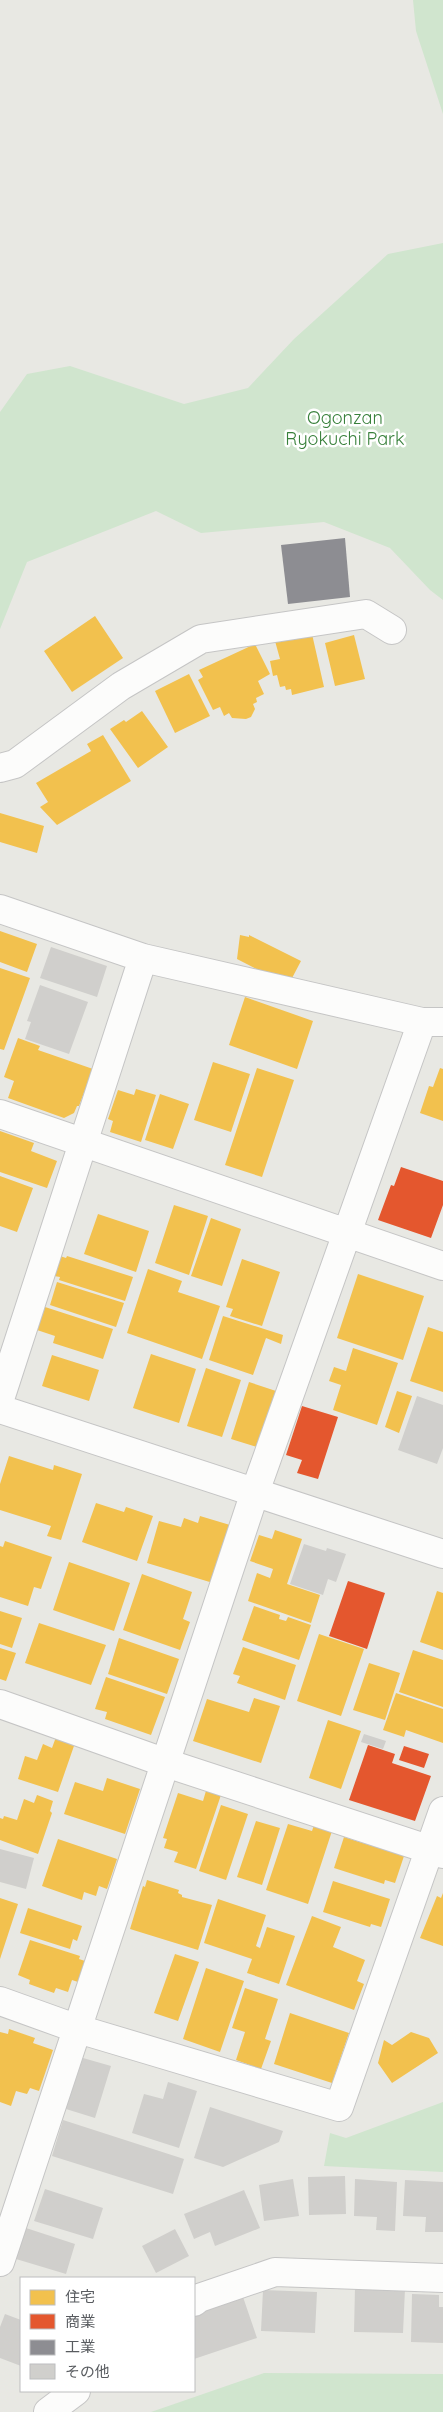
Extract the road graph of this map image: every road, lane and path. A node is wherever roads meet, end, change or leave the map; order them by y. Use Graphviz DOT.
graph roads {
  1 [pos="392,630"];
  2 [pos="0,768"];
  3 [pos="0,909"];
  4 [pos="143,958"];
  5 [pos="433,1022"];
  6 [pos="0,1114"];
  7 [pos="83,1142"];
  8 [pos="347,1233"];
  9 [pos="443,1266"];
  10 [pos="0,1399"];
  11 [pos="0,1409"];
  12 [pos="255,1492"];
  13 [pos="443,1554"];
  14 [pos="0,1704"];
  15 [pos="166,1763"];
  16 [pos="443,1811"];
  17 [pos="436,1852"];
  18 [pos="0,2000"];
  19 [pos="78,2029"];
  20 [pos="0,2262"];
  21 [pos="443,2278"];
  22 [pos="195,2301"];
  23 [pos="75,2392"];
  24 [pos="48,2412"];
  1 -- 2 [label="street"];
  3 -- 4 [label="street"];
  4 -- 5 [label="street"];
  4 -- 7 [label="street"];
  5 -- 8 [label="street"];
  6 -- 7 [label="street"];
  7 -- 8 [label="street"];
  7 -- 10 [label="street"];
  8 -- 9 [label="street"];
  8 -- 12 [label="street"];
  11 -- 12 [label="street"];
  12 -- 13 [label="street"];
  12 -- 15 [label="street"];
  14 -- 15 [label="street"];
  15 -- 17 [label="street"];
  15 -- 19 [label="street"];
  16 -- 17 [label="street"];
  17 -- 19 [label="street"];
  18 -- 19 [label="street"];
  19 -- 20 [label="street"];
  21 -- 22 [label="street"];
  23 -- 24 [label="street"];
}
